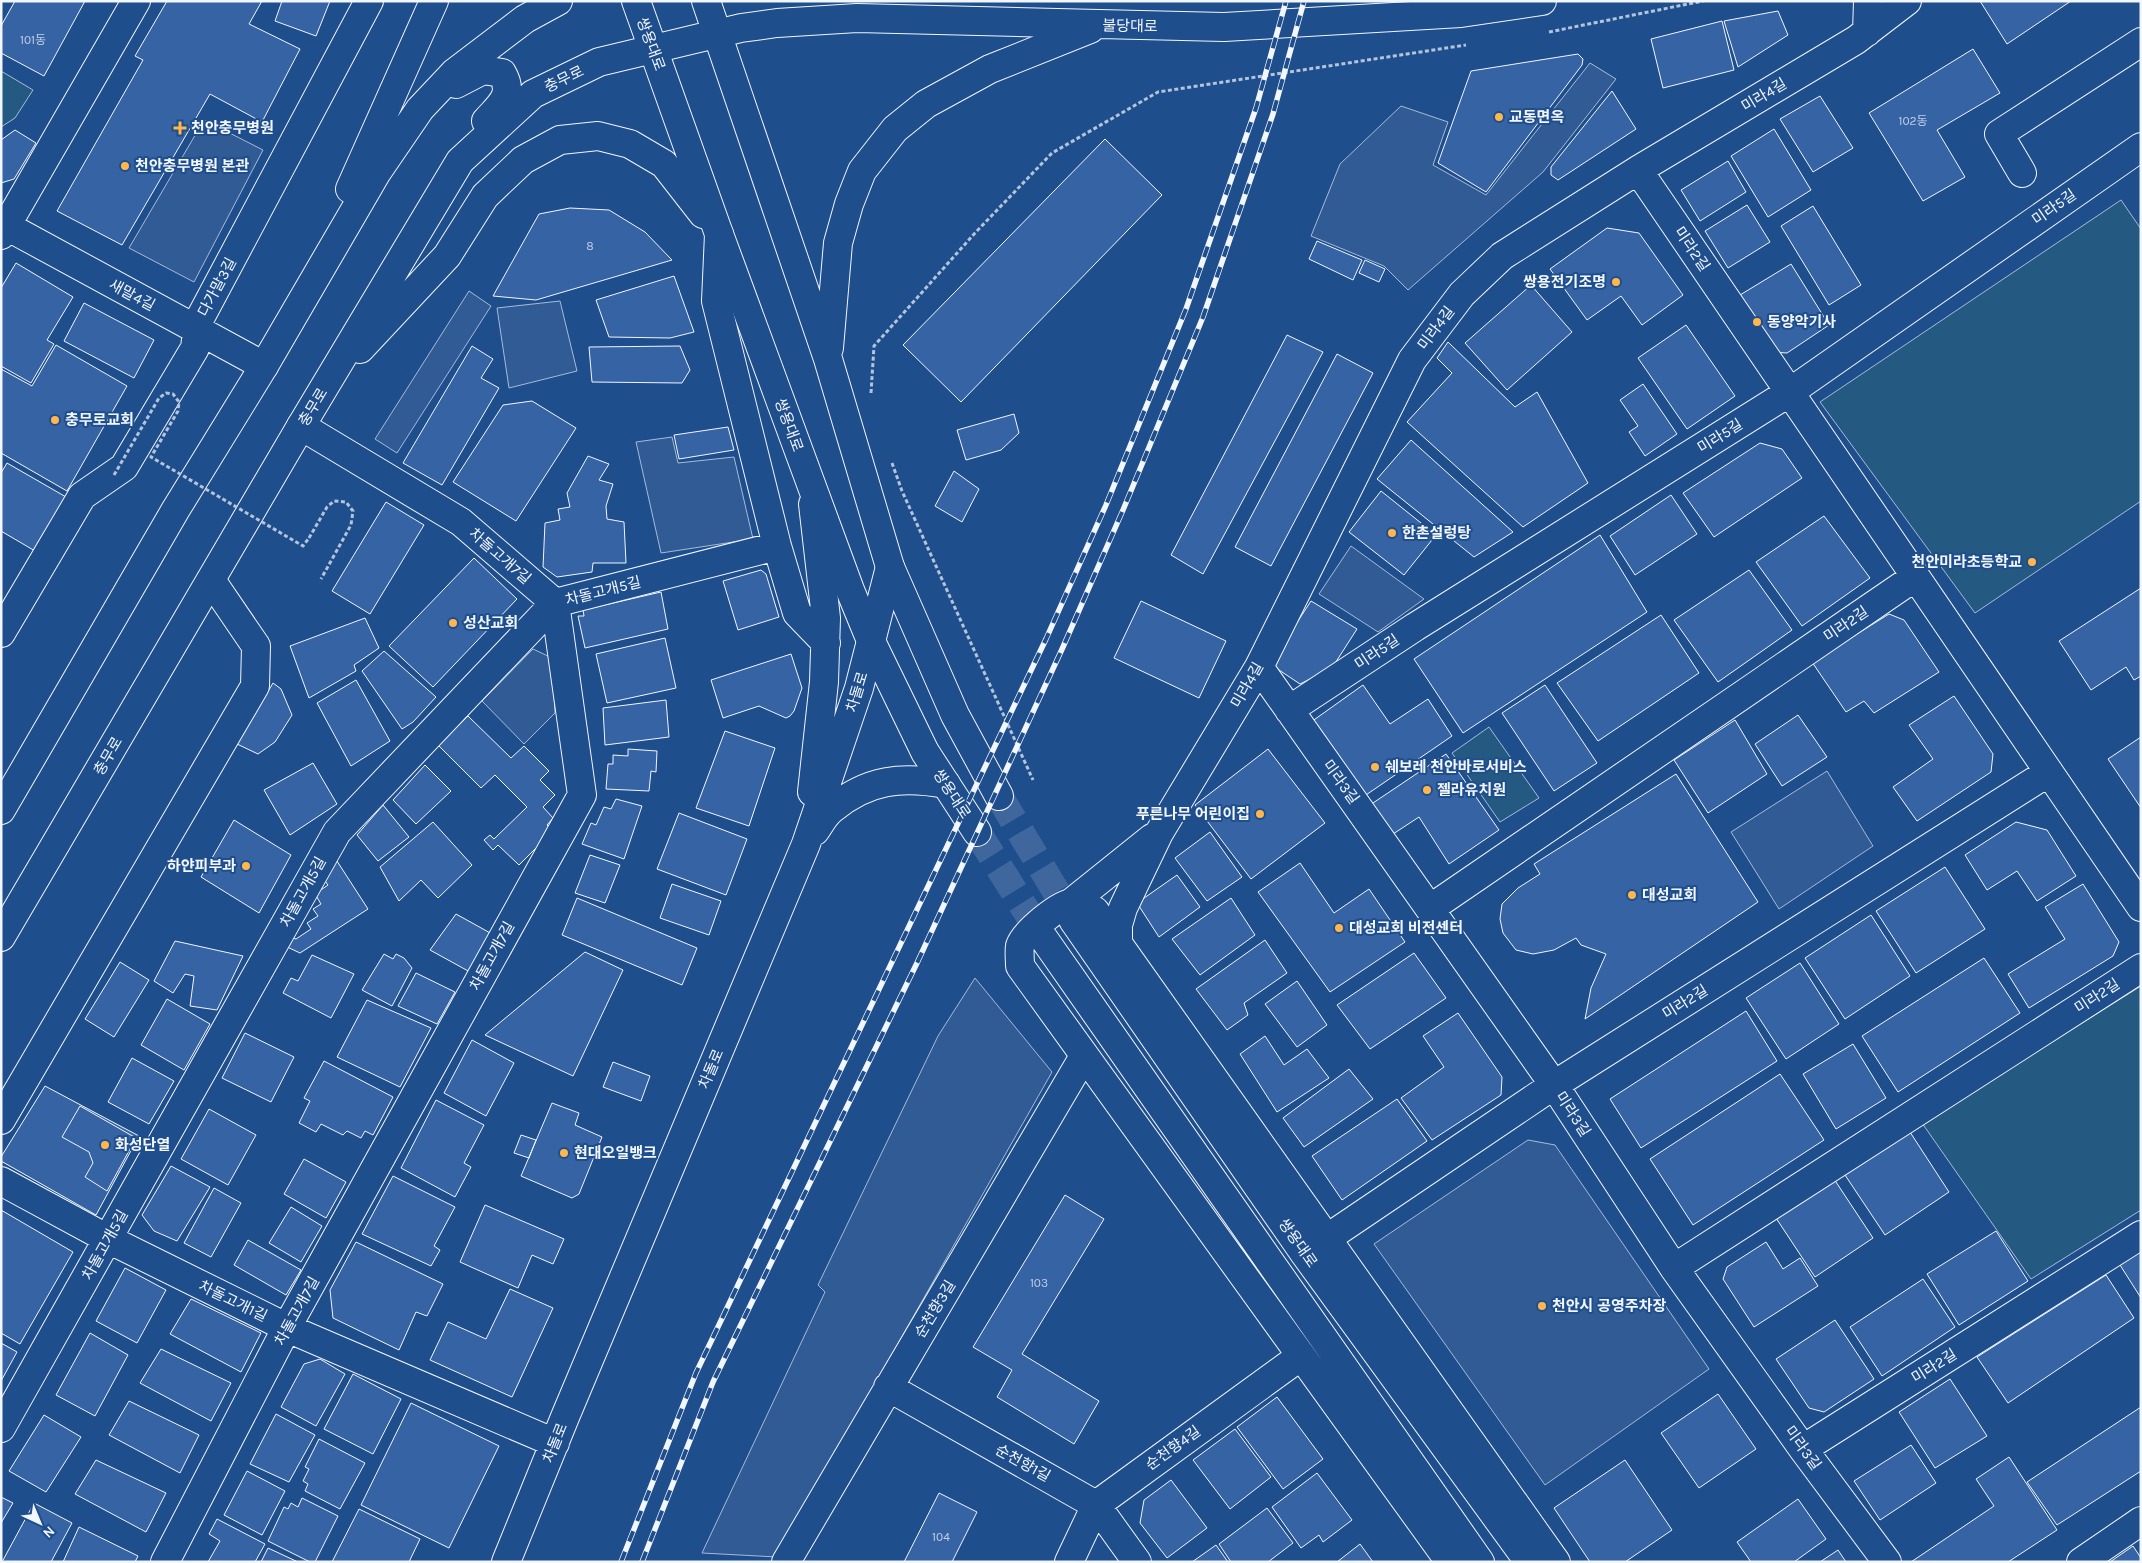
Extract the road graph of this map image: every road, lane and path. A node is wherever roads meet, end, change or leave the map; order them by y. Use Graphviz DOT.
graph roads {
  1 [pos="136,1"];
  2 [pos="369,1"];
  3 [pos="434,1"];
  4 [pos="558,1"];
  5 [pos="636,1"];
  6 [pos="706,1"];
  7 [pos="1542,1"];
  8 [pos="1703,1"];
  9 [pos="1868,1"];
  10 [pos="1907,1"];
  11 [pos="1099,25"];
  12 [pos="1867,32"];
  13 [pos="1543,33"];
  14 [pos="717,34"];
  15 [pos="2141,42"];
  16 [pos="1474,43"];
  17 [pos="652,48"];
  18 [pos="420,110"];
  19 [pos="2141,147"];
  20 [pos="460,161"];
  21 [pos="1638,170"];
  22 [pos="2022,173"];
  23 [pos="3,228"];
  24 [pos="719,234"];
  25 [pos="298,307"];
  26 [pos="198,330"];
  27 [pos="828,359"];
  28 [pos="264,366"];
  29 [pos="323,389"];
  30 [pos="1790,392"];
  31 [pos="870,401"];
  32 [pos="301,426"];
  33 [pos="892,461"];
  34 [pos="114,475"];
  35 [pos="810,483"];
  36 [pos="777,546"];
  37 [pos="890,567"];
  38 [pos="1915,577"];
  39 [pos="321,579"];
  40 [pos="211,580"];
  41 [pos="554,603"];
  42 [pos="1,633"];
  43 [pos="871,641"];
  44 [pos="826,642"];
  45 [pos="1258,667"];
  46 [pos="1289,710"];
  47 [pos="2048,772"];
  48 [pos="1033,780"];
  49 [pos="946,784"];
  50 [pos="999,796"];
  51 [pos="1,810"];
  52 [pos="977,832"];
  53 [pos="1159,832"];
  54 [pos="806,844"];
  55 [pos="2141,907"];
  56 [pos="1431,908"];
  57 [pos="1072,912"];
  58 [pos="1042,936"];
  59 [pos="1,937"];
  60 [pos="1118,945"];
  61 [pos="2141,968"];
  62 [pos="1084,1056"];
  63 [pos="1554,1085"];
  64 [pos="1,1120"];
  65 [pos="1,1181"];
  66 [pos="2141,1235"];
  67 [pos="108,1239"];
  68 [pos="1326,1239"];
  69 [pos="1674,1268"];
  70 [pos="287,1327"];
  71 [pos="1301,1356"];
  72 [pos="888,1387"];
  73 [pos="1,1428"];
  74 [pos="555,1443"];
  75 [pos="1803,1449"];
  76 [pos="1096,1504"];
  77 [pos="2141,1521"];
  78 [pos="165,1562"];
  79 [pos="506,1562"];
  80 [pos="786,1562"];
  81 [pos="1069,1562"];
  82 [pos="1137,1562"];
  83 [pos="1450,1562"];
  84 [pos="1480,1562"];
  85 [pos="1529,1562"];
  86 [pos="1556,1562"];
  87 [pos="1887,1562"];
  88 [pos="2081,1562"];
  1 -- 23 [label="street"];
  2 -- 26 [label="street, 다가말3길"];
  3 -- 25 [label="street"];
  4 -- 18 [label="street"];
  5 -- 17 [label="street, 쌍용대로"];
  6 -- 14 [label="street"];
  7 -- 11 [label="street, 불당대로"];
  8 -- 13 [label="path"];
  9 -- 12 [label="street"];
  10 -- 12 [label="street, 미라4길"];
  11 -- 14 [label="street, 불당대로"];
  11 -- 27 [label="street"];
  12 -- 21 [label="street, 미라4길"];
  14 -- 17 [label="street, 충무로"];
  14 -- 27 [label="street"];
  15 -- 22 [label="street"];
  16 -- 31 [label="path"];
  17 -- 20 [label="street, 충무로"];
  17 -- 24 [label="street, 쌍용대로"];
  18 -- 20 [label="street"];
  18 -- 25 [label="street"];
  19 -- 30 [label="street, 미라5길"];
  20 -- 29 [label="street, 충무로"];
  21 -- 30 [label="street, 미라2길"];
  21 -- 45 [label="street, 미라4길"];
  23 -- 26 [label="street, 새말4길"];
  24 -- 29 [label="street"];
  24 -- 35 [label="street, 쌍용대로"];
  24 -- 36 [label="street"];
  25 -- 28 [label="street"];
  26 -- 28 [label="street, 새말4길"];
  26 -- 34 [label="street, 다가말3길"];
  27 -- 37 [label="street"];
  28 -- 51 [label="street"];
  29 -- 32 [label="street, 충무로"];
  30 -- 38 [label="street, 미라2길"];
  30 -- 46 [label="street, 미라5길"];
  32 -- 40 [label="street, 충무로"];
  32 -- 41 [label="street, 차돌고개7길"];
  33 -- 48 [label="path"];
  34 -- 39 [label="path, bridge"];
  34 -- 42 [label="street, 다가말3길"];
  35 -- 43 [label="street, 쌍용대로"];
  35 -- 44 [label="street"];
  36 -- 41 [label="street, 차돌고개5길"];
  36 -- 44 [label="street"];
  37 -- 43 [label="street, 차돌로"];
  37 -- 50 [label="street"];
  38 -- 47 [label="street, 미라2길"];
  38 -- 56 [label="street, 미라2길"];
  40 -- 59 [label="street, 충무로"];
  40 -- 64 [label="street"];
  41 -- 67 [label="street, 차돌고개5길"];
  41 -- 70 [label="street, 차돌고개7길"];
  43 -- 49 [label="street, 쌍용대로"];
  43 -- 54 [label="street, 차돌로"];
  44 -- 54 [label="street"];
  45 -- 46 [label="street, 미라3길"];
  45 -- 53 [label="street, 미라4길"];
  46 -- 56 [label="street, 미라3길"];
  47 -- 55 [label="street, 미라2길"];
  47 -- 63 [label="street, 미라2길"];
  49 -- 52 [label="street, 쌍용대로"];
  49 -- 54 [label="street"];
  53 -- 57 [label="street"];
  53 -- 60 [label="street, 미라4길"];
  54 -- 74 [label="street, 차돌로"];
  56 -- 63 [label="street, 미라3길"];
  57 -- 60 [label="street"];
  57 -- 62 [label="street"];
  57 -- 85 [label="street, 쌍용대로"];
  58 -- 84 [label="street"];
  60 -- 68 [label="street"];
  61 -- 69 [label="street, 미라2길"];
  62 -- 71 [label="street"];
  62 -- 72 [label="street, 순천향3길"];
  63 -- 68 [label="street, 미라2길"];
  63 -- 69 [label="street, 미라3길"];
  65 -- 67 [label="street, 차돌고개1길"];
  66 -- 75 [label="street, 미라2길"];
  67 -- 70 [label="street, 차돌고개1길"];
  67 -- 73 [label="street, 차돌고개5길"];
  68 -- 86 [label="street"];
  69 -- 75 [label="street, 미라3길"];
  70 -- 74 [label="street, 차돌고개1길"];
  70 -- 78 [label="street, 차돌고개7길"];
  71 -- 76 [label="street, 순천향4길"];
  71 -- 83 [label="street"];
  72 -- 76 [label="street, 순천향1길"];
  72 -- 80 [label="street, 순천향3길"];
  74 -- 79 [label="street, 차돌로"];
  75 -- 87 [label="street, 미라3길"];
  76 -- 81 [label="street, 순천향4길"];
  76 -- 82 [label="street, 순천향1길"];
  77 -- 88 [label="street"];
}
